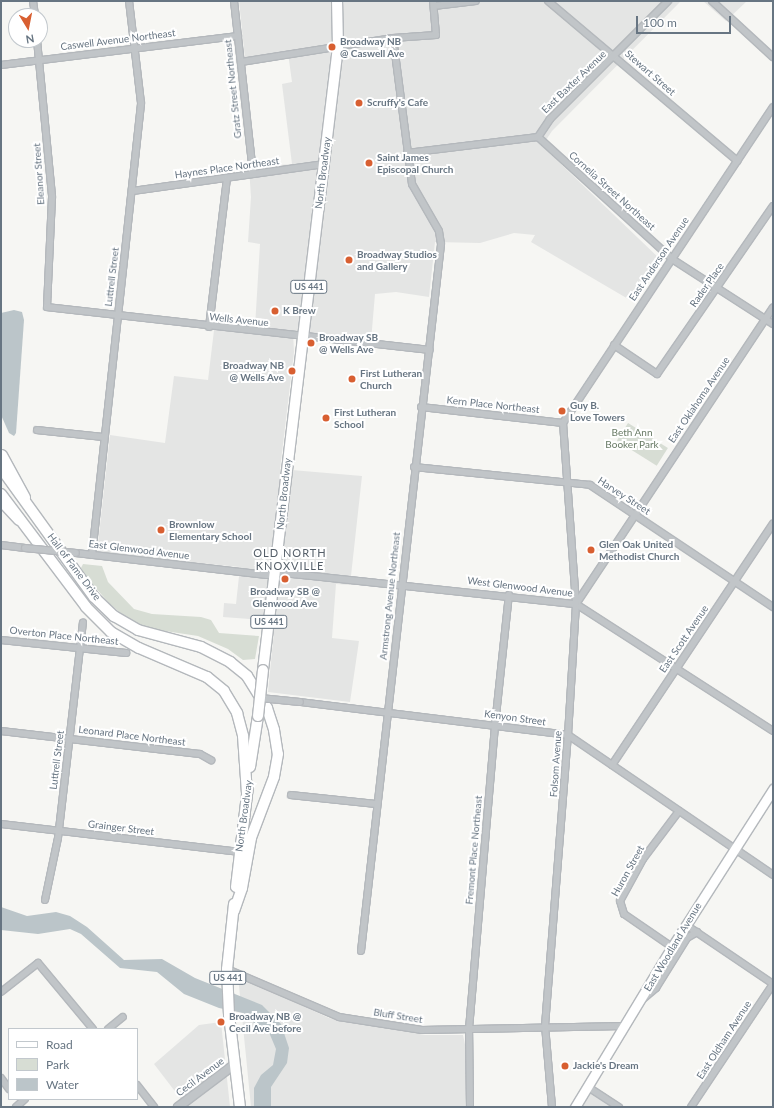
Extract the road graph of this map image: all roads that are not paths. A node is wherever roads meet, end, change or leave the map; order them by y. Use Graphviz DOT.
graph roads {
  1 [pos="129,1"];
  2 [pos="234,1"];
  3 [pos="337,1"];
  4 [pos="476,1"];
  5 [pos="548,1"];
  6 [pos="668,1"];
  7 [pos="712,1"];
  8 [pos="433,4"];
  9 [pos="238,36"];
  10 [pos="393,38"];
  11 [pos="338,47"];
  12 [pos="38,48"];
  13 [pos="134,49"];
  14 [pos="615,56"];
  15 [pos="773,57"];
  16 [pos="39,59"];
  17 [pos="241,62"];
  18 [pos="1,65"];
  19 [pos="773,107"];
  20 [pos="538,137"];
  21 [pos="407,152"];
  22 [pos="737,161"];
  23 [pos="325,164"];
  24 [pos="253,174"];
  25 [pos="227,178"];
  26 [pos="132,191"];
  27 [pos="773,206"];
  28 [pos="672,258"];
  29 [pos="717,289"];
  30 [pos="47,307"];
  31 [pos="773,308"];
  32 [pos="118,317"];
  33 [pos="766,319"];
  34 [pos="773,324"];
  35 [pos="209,327"];
  36 [pos="302,337"];
  37 [pos="614,345"];
  38 [pos="430,350"];
  39 [pos="421,407"];
  40 [pos="563,423"];
  41 [pos="37,430"];
  42 [pos="103,437"];
  43 [pos="1,455"];
  44 [pos="414,467"];
  45 [pos="1,468"];
  46 [pos="567,482"];
  47 [pos="1,494"];
  48 [pos="24,497"];
  49 [pos="1,500"];
  50 [pos="634,514"];
  51 [pos="19,519"];
  52 [pos="773,524"];
  53 [pos="1,545"];
  54 [pos="92,555"];
  55 [pos="275,574"];
  56 [pos="734,582"];
  57 [pos="401,584"];
  58 [pos="509,595"];
  59 [pos="576,604"];
  60 [pos="773,607"];
  61 [pos="83,622"];
  62 [pos="1,640"];
  63 [pos="79,648"];
  64 [pos="126,653"];
  65 [pos="678,667"];
  66 [pos="260,698"];
  67 [pos="387,711"];
  68 [pos="495,725"];
  69 [pos="1,731"];
  70 [pos="773,731"];
  71 [pos="568,735"];
  72 [pos="70,739"];
  73 [pos="211,760"];
  74 [pos="612,764"];
  75 [pos="773,789"];
  76 [pos="247,793"];
  77 [pos="291,795"];
  78 [pos="376,804"];
  79 [pos="264,805"];
  80 [pos="679,811"];
  81 [pos="1,824"];
  82 [pos="59,831"];
  83 [pos="734,848"];
  84 [pos="239,852"];
  85 [pos="773,875"];
  86 [pos="45,900"];
  87 [pos="234,910"];
  88 [pos="686,925"];
  89 [pos="697,932"];
  90 [pos="672,948"];
  91 [pos="361,951"];
  92 [pos="227,969"];
  93 [pos="773,984"];
  94 [pos="1,992"];
  95 [pos="639,1002"];
  96 [pos="123,1017"];
  97 [pos="545,1026"];
  98 [pos="624,1026"];
  99 [pos="92,1028"];
  100 [pos="109,1028"];
  101 [pos="469,1029"];
  102 [pos="235,1064"];
  103 [pos="1,1078"];
  104 [pos="138,1086"];
  105 [pos="588,1087"];
  106 [pos="8,1088"];
  107 [pos="154,1107"];
  108 [pos="178,1107"];
  109 [pos="240,1107"];
  110 [pos="470,1107"];
  111 [pos="552,1107"];
  112 [pos="575,1107"];
  113 [pos="619,1107"];
  114 [pos="691,1107"];
  1 -- 13 [label="street, Luttrell Street"];
  2 -- 9 [label="street, Gratz Street Northeast"];
  3 -- 11 [label="main road, North Broadway / US 441"];
  4 -- 8 [label="street"];
  5 -- 14 [label="street, Stewart Street"];
  6 -- 14 [label="street, East Baxter Avenue"];
  7 -- 15 [label="street"];
  8 -- 10 [label="street"];
  9 -- 13 [label="street, Caswell Avenue Northeast"];
  9 -- 17 [label="street, Gratz Street Northeast"];
  10 -- 11 [label="street"];
  10 -- 21 [label="street"];
  11 -- 17 [label="street"];
  11 -- 23 [label="main road, North Broadway / US 441"];
  12 -- 16 [label="street, Eleanor Street"];
  13 -- 16 [label="street, Caswell Avenue Northeast"];
  13 -- 26 [label="street, Luttrell Street"];
  14 -- 20 [label="street, East Baxter Avenue"];
  14 -- 22 [label="street, Stewart Street"];
  16 -- 18 [label="street, Caswell Avenue Northeast"];
  16 -- 30 [label="street, Eleanor Street"];
  17 -- 24 [label="street, Gratz Street Northeast"];
  19 -- 22 [label="street, East Anderson Avenue"];
  20 -- 21 [label="street"];
  20 -- 28 [label="street, Cornelia Street Northeast"];
  21 -- 38 [label="street, Armstrong Avenue Northeast"];
  22 -- 28 [label="street, East Anderson Avenue"];
  23 -- 24 [label="street, Haynes Place Northeast"];
  23 -- 36 [label="main road, North Broadway / US 441"];
  24 -- 25 [label="street, Haynes Place Northeast"];
  25 -- 26 [label="street, Haynes Place Northeast"];
  25 -- 35 [label="street"];
  26 -- 32 [label="street, Luttrell Street"];
  27 -- 29 [label="street, Rader Place"];
  28 -- 29 [label="street, Cornelia Street Northeast"];
  28 -- 37 [label="street, East Anderson Avenue"];
  29 -- 33 [label="street, Cornelia Street Northeast"];
  29 -- 37 [label="street, Rader Place"];
  30 -- 32 [label="street, Wells Avenue"];
  31 -- 33 [label="street, East Oklahoma Avenue"];
  32 -- 35 [label="street, Wells Avenue"];
  32 -- 42 [label="street, Luttrell Street"];
  33 -- 34 [label="street, Cornelia Street Northeast"];
  33 -- 50 [label="street, East Oklahoma Avenue"];
  35 -- 36 [label="street, Wells Avenue"];
  36 -- 38 [label="street, Wells Avenue"];
  36 -- 55 [label="main road, North Broadway / US 441"];
  37 -- 40 [label="street, East Anderson Avenue"];
  38 -- 39 [label="street, Armstrong Avenue Northeast"];
  39 -- 40 [label="street, Kern Place Northeast"];
  39 -- 44 [label="street, Armstrong Avenue Northeast"];
  40 -- 46 [label="street, Folsom Avenue"];
  41 -- 42 [label="street"];
  42 -- 54 [label="street, Luttrell Street"];
  43 -- 48 [label="highway"];
  44 -- 46 [label="street, Harvey Street"];
  44 -- 57 [label="street, Armstrong Avenue Northeast"];
  45 -- 48 [label="main road, Hall of Fame Drive"];
  46 -- 50 [label="street, Harvey Street"];
  46 -- 59 [label="street, Folsom Avenue"];
  47 -- 51 [label="main road, Hall of Fame Drive"];
  48 -- 79 [label="main road, Hall of Fame Drive"];
  49 -- 51 [label="highway"];
  50 -- 56 [label="street, Harvey Street"];
  50 -- 59 [label="street, East Oklahoma Avenue"];
  51 -- 76 [label="main road, Hall of Fame Drive"];
  52 -- 56 [label="street, East Scott Avenue"];
  53 -- 54 [label="street, East Glenwood Avenue, bridge"];
  54 -- 55 [label="street, East Glenwood Avenue"];
  55 -- 57 [label="street, West Glenwood Avenue"];
  55 -- 66 [label="main road, North Broadway / US 441, bridge"];
  56 -- 60 [label="street, Harvey Street"];
  56 -- 65 [label="street, East Scott Avenue"];
  57 -- 58 [label="street, West Glenwood Avenue"];
  57 -- 67 [label="street, Armstrong Avenue Northeast"];
  58 -- 59 [label="street, West Glenwood Avenue"];
  58 -- 68 [label="street, Fremont Place Northeast"];
  59 -- 65 [label="street, West Glenwood Avenue"];
  59 -- 71 [label="street, Folsom Avenue"];
  61 -- 63 [label="street, Luttrell Street"];
  62 -- 63 [label="street, Overton Place Northeast"];
  63 -- 64 [label="street, Overton Place Northeast"];
  63 -- 72 [label="street, Luttrell Street"];
  65 -- 70 [label="street, West Glenwood Avenue"];
  65 -- 74 [label="street, East Scott Avenue"];
  66 -- 67 [label="street, Kenyon Street, bridge"];
  66 -- 76 [label="main road, North Broadway / US 441, bridge"];
  67 -- 68 [label="street, Kenyon Street"];
  67 -- 78 [label="street, Armstrong Avenue Northeast"];
  68 -- 71 [label="street, Kenyon Street"];
  68 -- 101 [label="street, Fremont Place Northeast"];
  69 -- 72 [label="street, Leonard Place Northeast"];
  71 -- 74 [label="street, Kenyon Street"];
  71 -- 97 [label="street, Folsom Avenue"];
  72 -- 73 [label="street, Leonard Place Northeast"];
  72 -- 82 [label="street, Luttrell Street"];
  74 -- 80 [label="street, Kenyon Street"];
  75 -- 83 [label="main road, East Woodland Avenue"];
  76 -- 84 [label="main road, North Broadway / US 441"];
  77 -- 78 [label="street"];
  78 -- 91 [label="street, Armstrong Avenue Northeast"];
  79 -- 84 [label="main road"];
  79 -- 87 [label="main road, Hall of Fame Drive"];
  80 -- 83 [label="street, Kenyon Street"];
  80 -- 90 [label="street, Huron Street"];
  81 -- 82 [label="street, Grainger Street"];
  82 -- 84 [label="street, Grainger Street"];
  82 -- 86 [label="street, Luttrell Street"];
  83 -- 85 [label="street, Kenyon Street"];
  83 -- 88 [label="main road, East Woodland Avenue"];
  84 -- 87 [label="main road, North Broadway / US 441"];
  87 -- 92 [label="main road, North Broadway / US 441"];
  88 -- 89 [label="street"];
  88 -- 90 [label="main road, East Woodland Avenue"];
  89 -- 93 [label="street"];
  89 -- 95 [label="street"];
  90 -- 95 [label="main road, East Woodland Avenue"];
  92 -- 101 [label="street, Bluff Street"];
  92 -- 102 [label="main road, North Broadway / US 441"];
  93 -- 114 [label="street, East Oldham Avenue"];
  94 -- 99 [label="street"];
  95 -- 98 [label="main road, East Woodland Avenue"];
  96 -- 100 [label="street"];
  97 -- 98 [label="street, Bluff Street"];
  97 -- 101 [label="street, Bluff Street"];
  97 -- 111 [label="street, Folsom Avenue"];
  98 -- 105 [label="main road, East Woodland Avenue"];
  101 -- 110 [label="street, Fremont Place Northeast"];
  102 -- 108 [label="street, Cecil Avenue"];
  102 -- 109 [label="main road, North Broadway / US 441"];
  103 -- 106 [label="street"];
  104 -- 107 [label="street"];
  105 -- 112 [label="main road, East Woodland Avenue"];
  105 -- 113 [label="street"];
}
